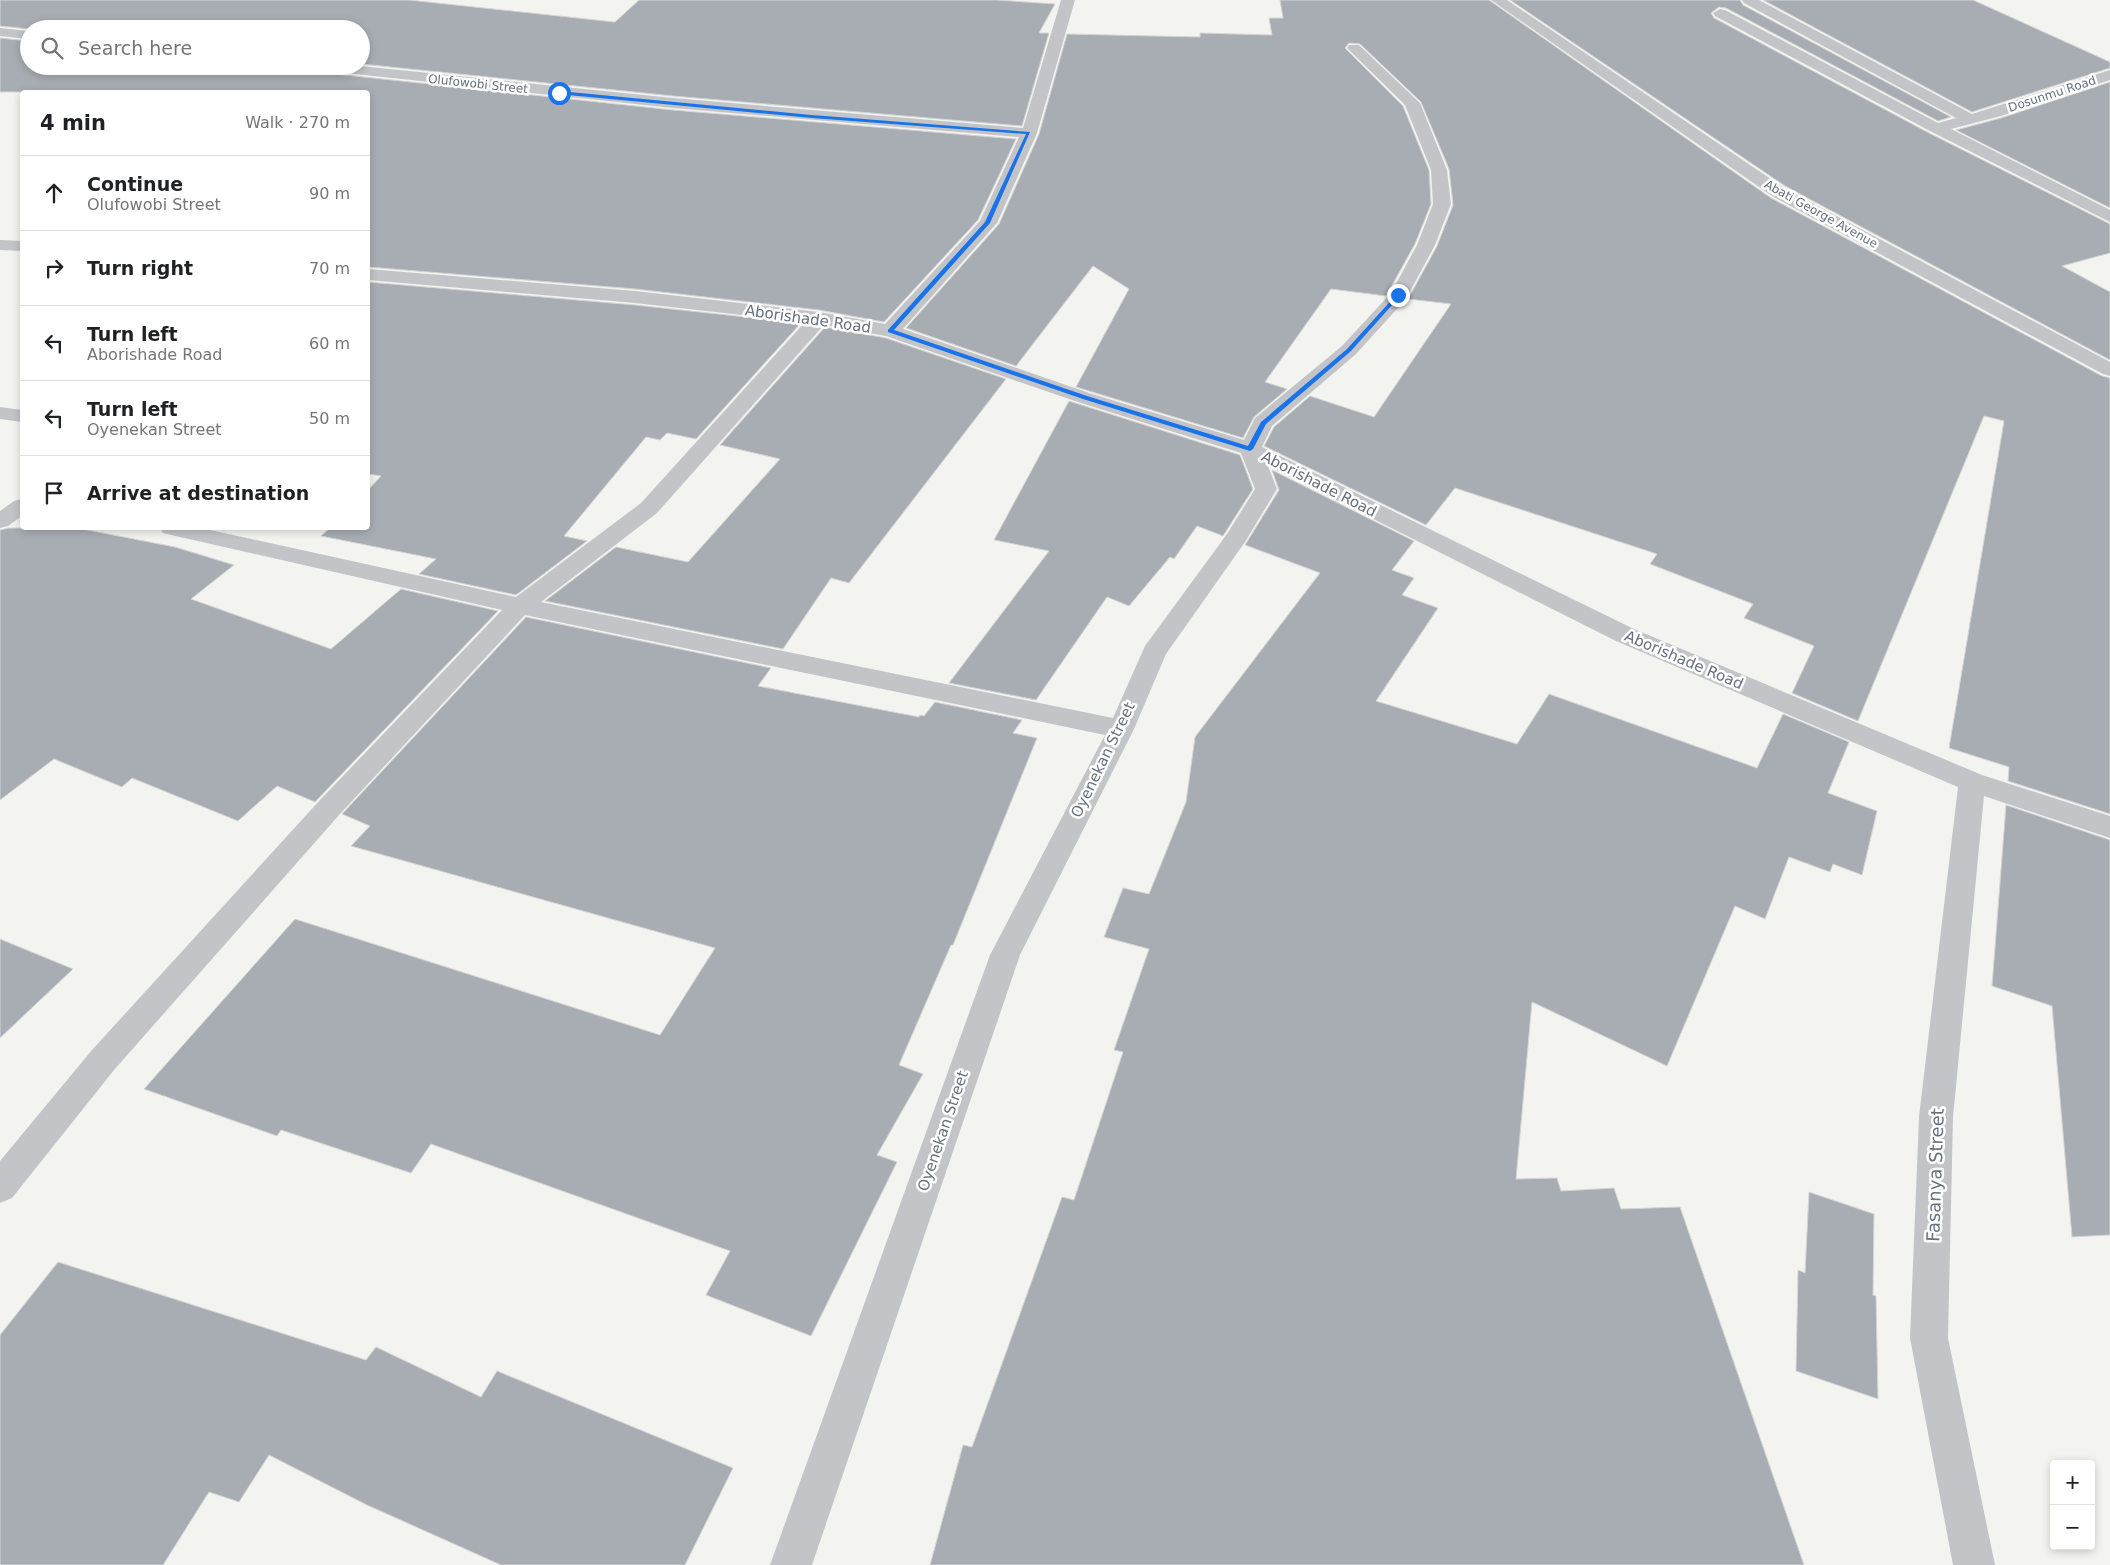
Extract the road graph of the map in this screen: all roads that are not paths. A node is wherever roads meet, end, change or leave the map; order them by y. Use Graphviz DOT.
graph roads {
  1 [pos="1068,0"];
  2 [pos="1498,0"];
  3 [pos="1749,0"];
  4 [pos="1720,13"];
  5 [pos="0,32"];
  6 [pos="20,34"];
  7 [pos="1354,48"];
  8 [pos="370,72"];
  9 [pos="2110,75"];
  10 [pos="1970,119"];
  11 [pos="1936,128"];
  12 [pos="1029,133"];
  13 [pos="2110,217"];
  14 [pos="0,245"];
  15 [pos="20,246"];
  16 [pos="370,274"];
  17 [pos="818,318"];
  18 [pos="890,331"];
  19 [pos="2110,370"];
  20 [pos="0,413"];
  21 [pos="20,416"];
  22 [pos="1250,449"];
  23 [pos="20,507"];
  24 [pos="0,521"];
  25 [pos="180,530"];
  26 [pos="520,606"];
  27 [pos="1121,729"];
  28 [pos="1972,782"];
  29 [pos="2110,827"];
  30 [pos="0,1187"];
  31 [pos="792,1565"];
  32 [pos="1974,1565"];
  1 -- 12 [label="street"];
  2 -- 19 [label="street, Abati George Avenue"];
  3 -- 10 [label="street"];
  4 -- 11 [label="street"];
  5 -- 6 [label="street"];
  7 -- 22 [label="street"];
  8 -- 12 [label="street, Olufowobi Street"];
  9 -- 10 [label="street, Dosunmu Road"];
  10 -- 11 [label="street, Dosunmu Road"];
  11 -- 13 [label="street"];
  12 -- 18 [label="street"];
  14 -- 15 [label="street"];
  16 -- 17 [label="street, Aborishade Road"];
  17 -- 18 [label="street, Aborishade Road"];
  17 -- 26 [label="street"];
  18 -- 22 [label="street, Aborishade Road"];
  20 -- 21 [label="street"];
  22 -- 27 [label="street, Oyenekan Street"];
  22 -- 28 [label="street, Aborishade Road"];
  23 -- 24 [label="street"];
  25 -- 26 [label="street"];
  26 -- 27 [label="street"];
  26 -- 30 [label="street"];
  27 -- 31 [label="street, Oyenekan Street"];
  28 -- 29 [label="street, Aborishade Road"];
  28 -- 32 [label="street, Fasanya Street"];
}
